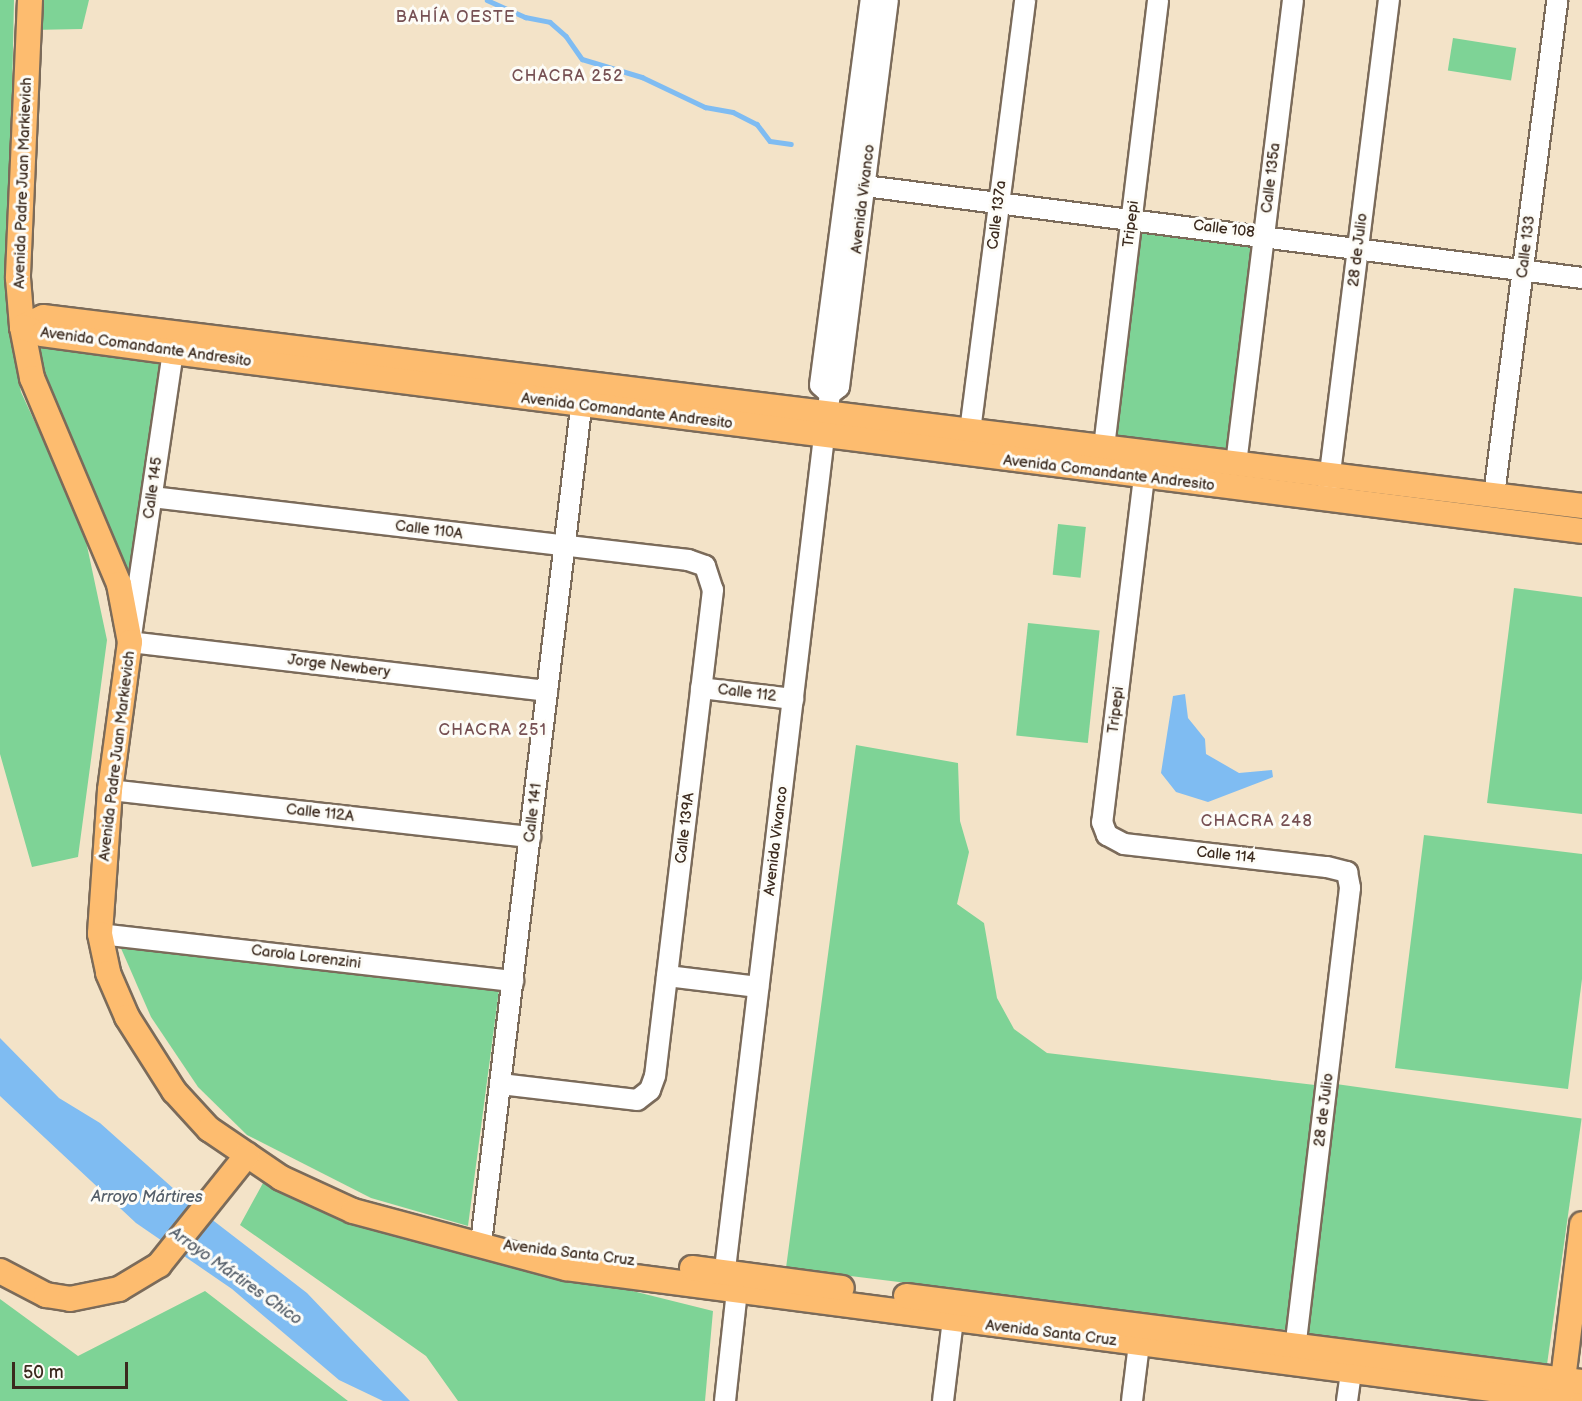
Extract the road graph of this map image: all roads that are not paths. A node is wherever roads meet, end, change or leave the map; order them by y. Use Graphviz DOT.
graph roads {
  1 [pos="30,0"];
  2 [pos="872,0"];
  3 [pos="888,0"];
  4 [pos="1025,0"];
  5 [pos="1158,0"];
  6 [pos="1293,0"];
  7 [pos="1389,0"];
  8 [pos="1557,0"];
  9 [pos="865,186"];
  10 [pos="999,202"];
  11 [pos="1131,218"];
  12 [pos="1264,234"];
  13 [pos="1358,247"];
  14 [pos="1523,270"];
  15 [pos="1582,278"];
  16 [pos="22,327"];
  17 [pos="174,343"];
  18 [pos="583,394"];
  19 [pos="827,414"];
  20 [pos="970,431"];
  21 [pos="1104,447"];
  22 [pos="1236,464"];
  23 [pos="1330,475"];
  24 [pos="1144,477"];
  25 [pos="1494,495"];
  26 [pos="152,497"];
  27 [pos="1327,500"];
  28 [pos="1582,506"];
  29 [pos="1582,531"];
  30 [pos="565,546"];
  31 [pos="705,566"];
  32 [pos="130,642"];
  33 [pos="701,688"];
  34 [pos="547,691"];
  35 [pos="793,699"];
  36 [pos="110,790"];
  37 [pos="1107,834"];
  38 [pos="530,837"];
  39 [pos="1347,872"];
  40 [pos="100,934"];
  41 [pos="667,976"];
  42 [pos="513,981"];
  43 [pos="758,987"];
  44 [pos="500,1084"];
  45 [pos="247,1155"];
  46 [pos="1582,1224"];
  47 [pos="481,1243"];
  48 [pos="0,1271"];
  49 [pos="728,1284"];
  50 [pos="953,1320"];
  51 [pos="1139,1344"];
  52 [pos="1295,1348"];
  53 [pos="1351,1371"];
  54 [pos="1569,1393"];
  55 [pos="725,1401"];
  56 [pos="943,1401"];
  57 [pos="1132,1401"];
  58 [pos="1347,1401"];
  1 -- 16 [label="main road, Avenida Padre Juan Markievich"];
  2 -- 19 [label="street, Avenida Vivanco"];
  3 -- 9 [label="street, Avenida Vivanco"];
  4 -- 10 [label="street, Calle 137a"];
  5 -- 11 [label="street, Tripepi"];
  6 -- 12 [label="street, Calle 135a"];
  7 -- 13 [label="street, 28 de Julio"];
  8 -- 14 [label="street, Calle 133"];
  9 -- 10 [label="street, Calle 108"];
  9 -- 19 [label="street, Avenida Vivanco"];
  10 -- 11 [label="street, Calle 108"];
  10 -- 20 [label="street, Calle 137a"];
  11 -- 12 [label="street, Calle 108"];
  11 -- 21 [label="street, Tripepi"];
  12 -- 13 [label="street, Calle 108"];
  12 -- 22 [label="street, Calle 135a"];
  13 -- 14 [label="street, Calle 108"];
  13 -- 23 [label="street, 28 de Julio"];
  14 -- 15 [label="street, Calle 108"];
  14 -- 25 [label="street, Calle 133"];
  16 -- 17 [label="main road, Avenida Comandante Andresito"];
  16 -- 32 [label="main road, Avenida Padre Juan Markievich"];
  17 -- 18 [label="main road, Avenida Comandante Andresito"];
  17 -- 26 [label="street, Calle 145"];
  18 -- 19 [label="main road, Avenida Comandante Andresito"];
  18 -- 30 [label="street, Calle 141"];
  19 -- 20 [label="main road, Avenida Comandante Andresito"];
  19 -- 24 [label="main road, Avenida Comandante Andresito"];
  19 -- 35 [label="street, Avenida Vivanco"];
  20 -- 21 [label="main road, Avenida Comandante Andresito"];
  21 -- 22 [label="main road, Avenida Comandante Andresito"];
  22 -- 23 [label="main road, Avenida Comandante Andresito"];
  23 -- 25 [label="main road, Avenida Comandante Andresito"];
  23 -- 27 [label="street, 28 de Julio"];
  24 -- 27 [label="main road, Avenida Comandante Andresito"];
  24 -- 37 [label="street, Tripepi"];
  25 -- 28 [label="main road, Avenida Comandante Andresito"];
  26 -- 30 [label="street, Calle 110A"];
  26 -- 32 [label="street, Calle 145"];
  27 -- 29 [label="main road, Avenida Comandante Andresito"];
  30 -- 31 [label="street, Calle 110A"];
  30 -- 34 [label="street, Calle 141"];
  31 -- 33 [label="street, Calle 139A"];
  32 -- 34 [label="street, Jorge Newbery"];
  32 -- 36 [label="main road, Avenida Padre Juan Markievich"];
  33 -- 35 [label="street, Calle 112"];
  33 -- 41 [label="street, Calle 139A"];
  34 -- 38 [label="street, Calle 141"];
  35 -- 43 [label="street, Avenida Vivanco"];
  36 -- 38 [label="street, Calle 112A"];
  36 -- 40 [label="main road, Avenida Padre Juan Markievich"];
  37 -- 39 [label="street, Calle 114"];
  38 -- 42 [label="street, Calle 141"];
  39 -- 52 [label="street, 28 de Julio"];
  40 -- 42 [label="street, Carola Lorenzini"];
  40 -- 45 [label="main road, Avenida Padre Juan Markievich"];
  41 -- 43 [label="street"];
  41 -- 44 [label="street, Calle 139A"];
  42 -- 44 [label="street, Calle 141"];
  43 -- 49 [label="street, Avenida Vivanco"];
  44 -- 47 [label="street, Calle 141"];
  45 -- 47 [label="main road, Avenida Padre Juan Markievich"];
  45 -- 48 [label="main road"];
  46 -- 54 [label="main road"];
  47 -- 49 [label="main road, Avenida Santa Cruz"];
  49 -- 50 [label="main road, Avenida Santa Cruz"];
  49 -- 52 [label="main road, Avenida Santa Cruz"];
  49 -- 55 [label="street, Avenida Vivanco"];
  50 -- 51 [label="main road, Avenida Santa Cruz"];
  50 -- 56 [label="street"];
  51 -- 53 [label="main road, Avenida Santa Cruz"];
  51 -- 57 [label="street"];
  52 -- 54 [label="main road, Avenida Santa Cruz"];
  53 -- 54 [label="main road, Avenida Santa Cruz"];
  53 -- 58 [label="street"];
}
